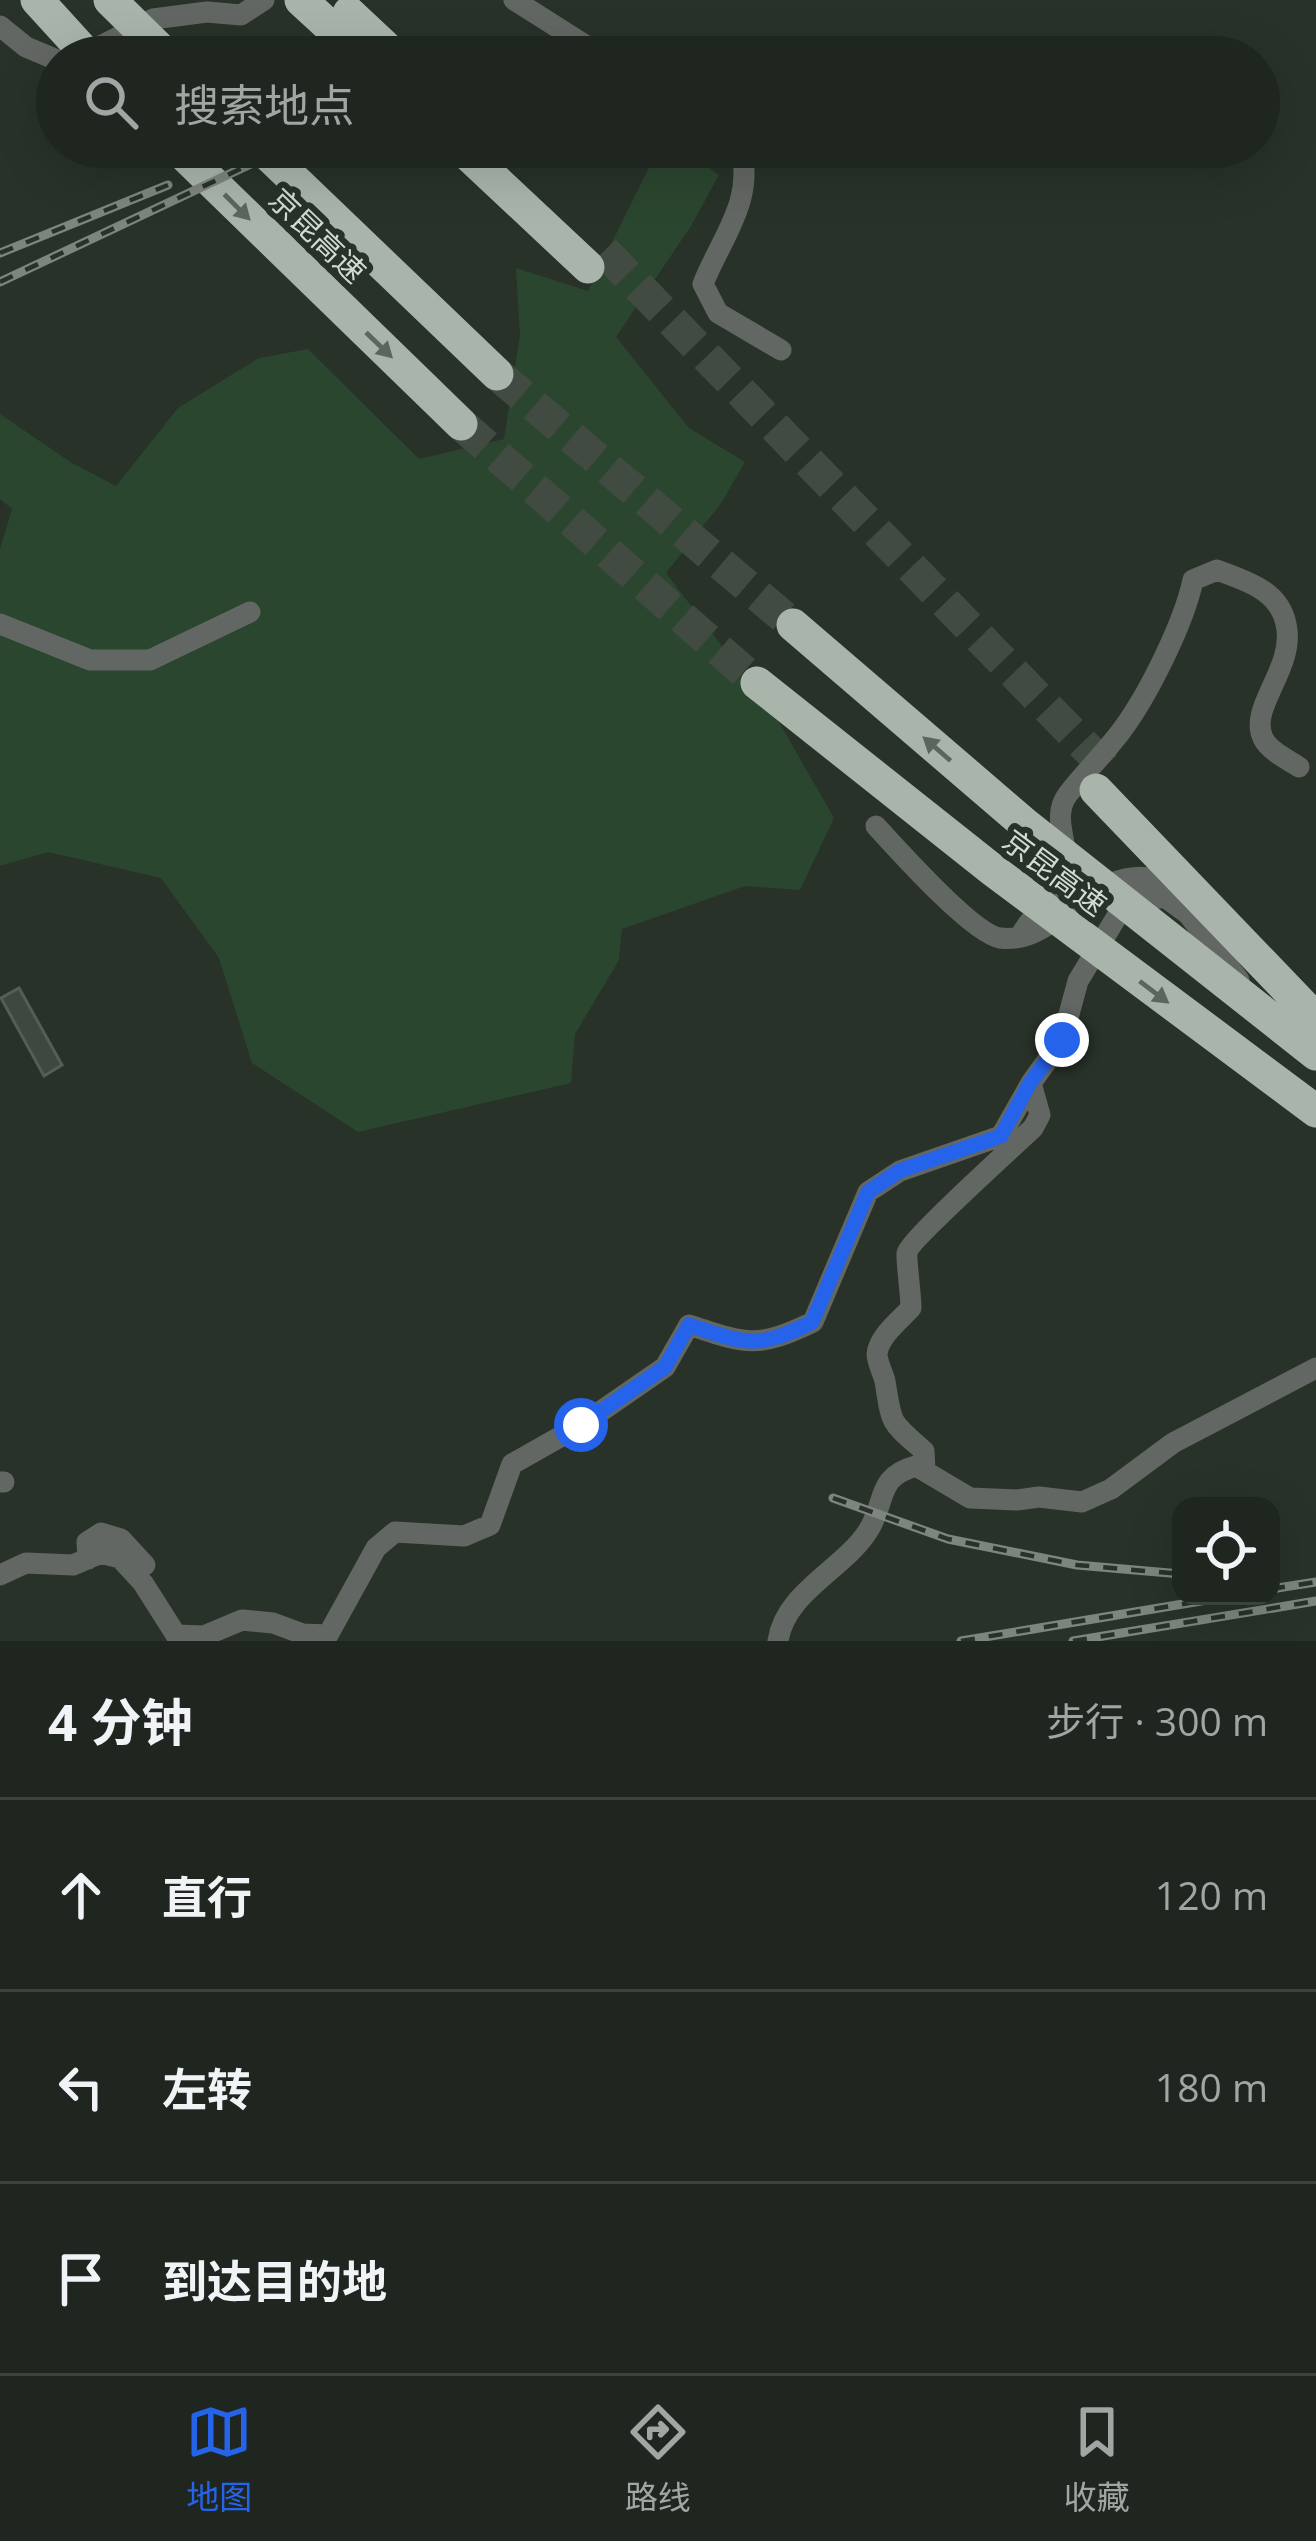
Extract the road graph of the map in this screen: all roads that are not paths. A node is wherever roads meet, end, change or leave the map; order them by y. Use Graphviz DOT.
graph roads {
  1 [pos="37,0"];
  2 [pos="110,0"];
  3 [pos="264,0"];
  4 [pos="302,0"];
  5 [pos="335,0"];
  6 [pos="514,0"];
  7 [pos="0,26"];
  8 [pos="70,36"];
  9 [pos="120,36"];
  10 [pos="147,36"];
  11 [pos="341,36"];
  12 [pos="374,36"];
  13 [pos="571,36"];
  14 [pos="36,51"];
  15 [pos="197,168"];
  16 [pos="281,168"];
  17 [pos="486,168"];
  18 [pos="512,168"];
  19 [pos="742,168"];
  20 [pos="781,350"];
  21 [pos="497,374"];
  22 [pos="461,424"];
  23 [pos="250,612"];
  24 [pos="0,624"];
  25 [pos="793,625"];
  26 [pos="757,683"];
  27 [pos="1299,767"];
  28 [pos="876,826"];
  29 [pos="1166,898"];
  30 [pos="1021,935"];
  31 [pos="1316,987"];
  32 [pos="1316,1019"];
  33 [pos="1316,1057"];
  34 [pos="1030,1083"];
  35 [pos="1316,1112"];
  36 [pos="1316,1369"];
  37 [pos="925,1470"];
  38 [pos="88,1558"];
  39 [pos="0,1575"];
  40 [pos="158,1580"];
  41 [pos="778,1641"];
  1 -- 8 [label="highway"];
  2 -- 10 [label="highway"];
  3 -- 9 [label="street"];
  4 -- 11 [label="highway"];
  5 -- 12 [label="highway"];
  6 -- 13 [label="street"];
  7 -- 14 [label="street"];
  15 -- 22 [label="highway, 京昆高速, one-way"];
  16 -- 21 [label="highway, 京昆高速"];
  17 -- 18 [label="highway"];
  19 -- 20 [label="street"];
  23 -- 24 [label="street"];
  33 -- 25 [label="highway, 京昆高速, one-way"];
  26 -- 35 [label="highway, 京昆高速, one-way"];
  27 -- 30 [label="street"];
  28 -- 30 [label="street"];
  29 -- 30 [label="street"];
  29 -- 33 [label="street"];
  29 -- 34 [label="street"];
  31 -- 32 [label="highway"];
  34 -- 37 [label="street"];
  34 -- 38 [label="street"];
  36 -- 37 [label="street"];
  37 -- 41 [label="street"];
  38 -- 39 [label="street"];
  38 -- 40 [label="street"];
}
